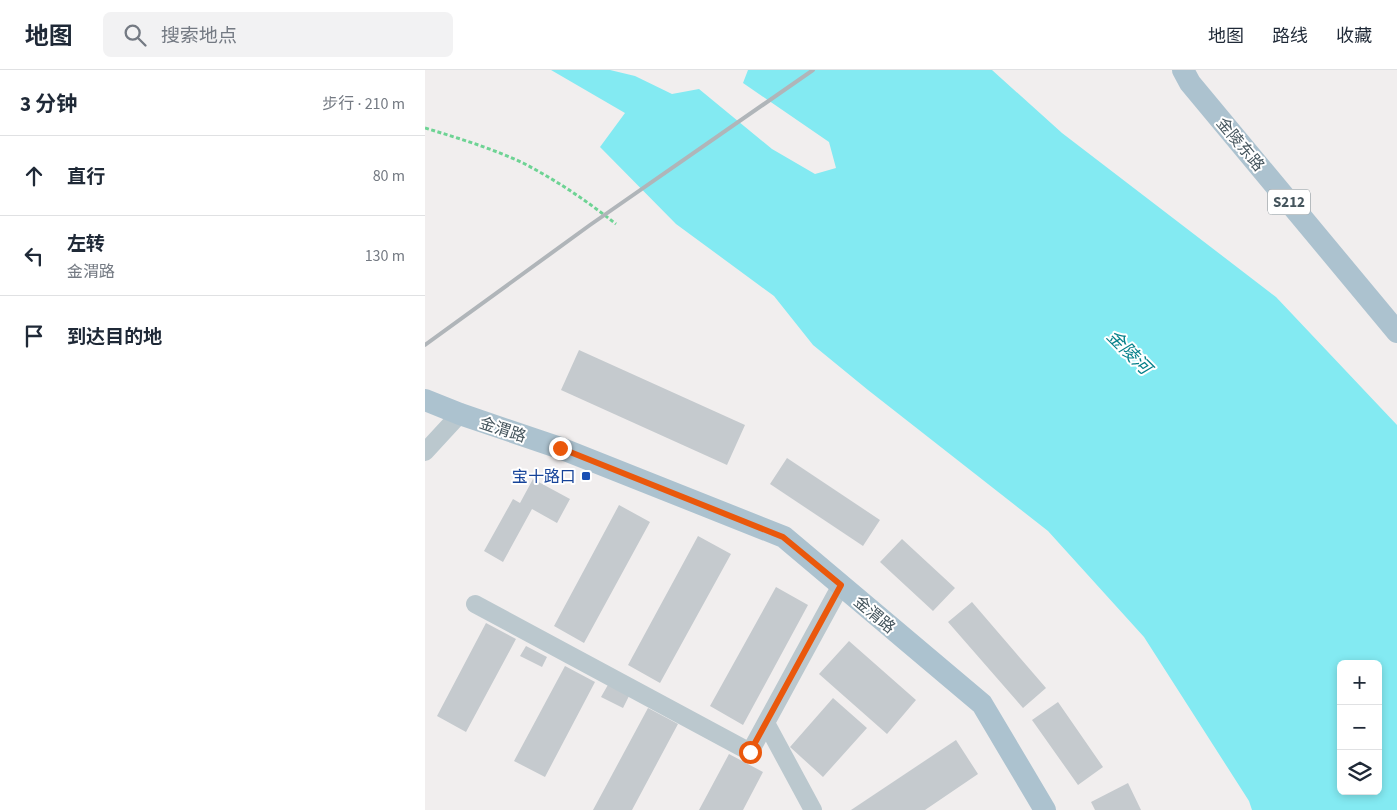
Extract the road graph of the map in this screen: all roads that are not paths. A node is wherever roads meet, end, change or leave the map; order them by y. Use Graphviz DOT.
graph roads {
  1 [pos="1183,70"];
  2 [pos="1397,332"];
  3 [pos="425,400"];
  4 [pos="460,414"];
  5 [pos="425,452"];
  6 [pos="841,585"];
  7 [pos="475,604"];
  8 [pos="766,723"];
  9 [pos="813,810"];
  10 [pos="1045,810"];
  1 -- 2 [label="main road, 金陵东路 / S212"];
  3 -- 4 [label="main road, 金渭路"];
  4 -- 5 [label="street"];
  4 -- 6 [label="main road, 金渭路"];
  6 -- 8 [label="street"];
  6 -- 10 [label="main road, 金渭路"];
  7 -- 8 [label="street"];
  8 -- 9 [label="street"];
}
